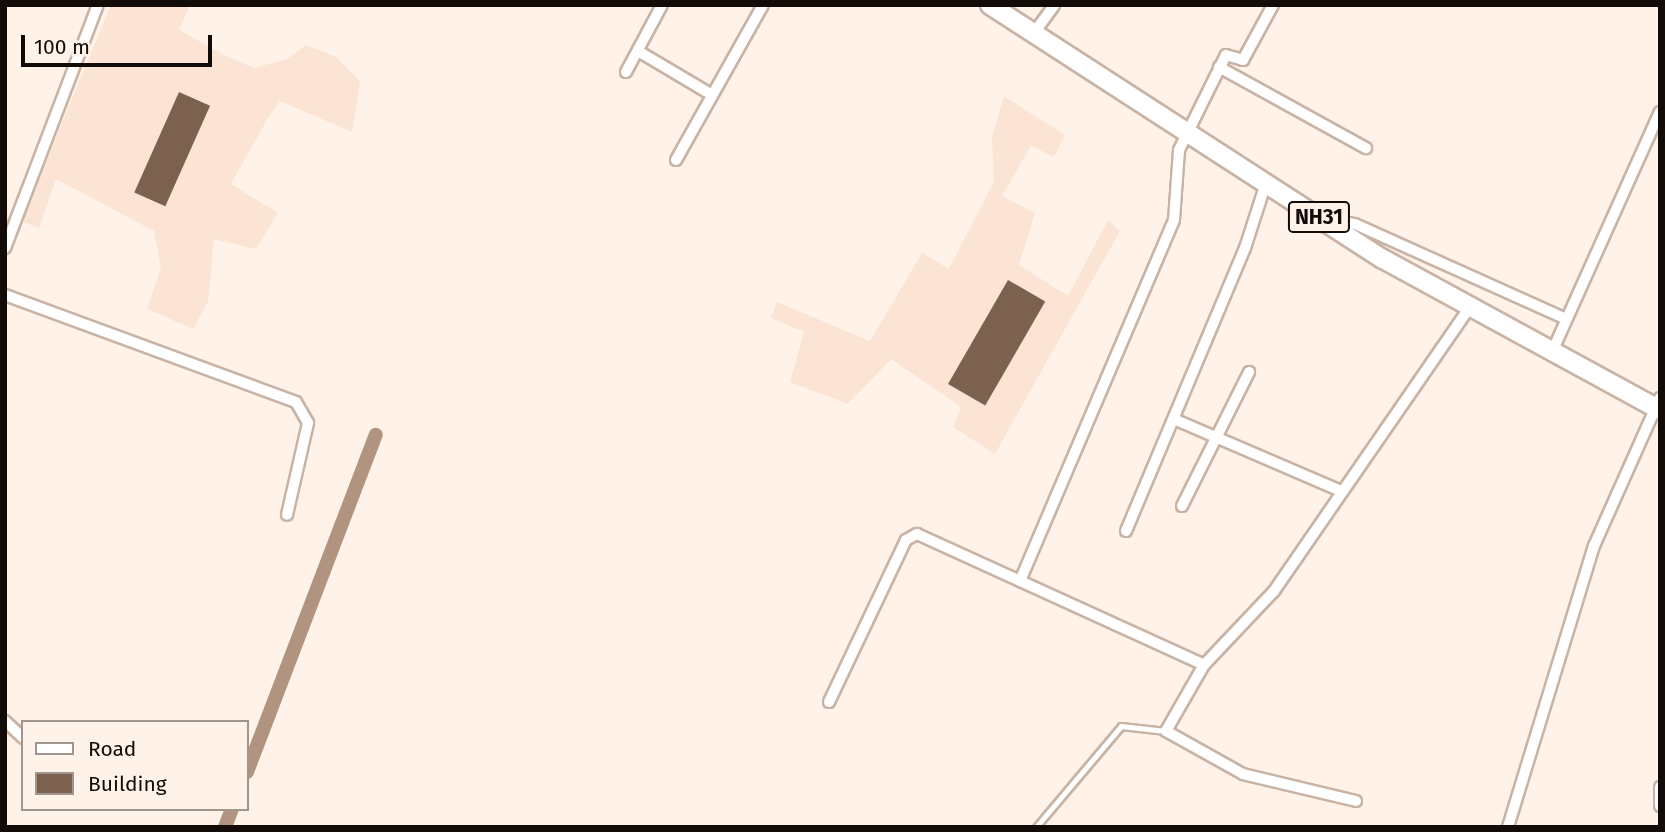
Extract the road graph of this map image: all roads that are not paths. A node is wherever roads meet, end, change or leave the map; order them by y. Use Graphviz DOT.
graph roads {
  1 [pos="98,5"];
  2 [pos="662,5"];
  3 [pos="763,5"];
  4 [pos="990,5"];
  5 [pos="1054,5"];
  6 [pos="1273,5"];
  7 [pos="1034,33"];
  8 [pos="638,51"];
  9 [pos="1219,67"];
  10 [pos="626,72"];
  11 [pos="712,95"];
  12 [pos="1660,112"];
  13 [pos="1189,129"];
  14 [pos="1366,148"];
  15 [pos="676,160"];
  16 [pos="1266,180"];
  17 [pos="1323,220"];
  18 [pos="5,248"];
  19 [pos="5,295"];
  20 [pos="1470,307"];
  21 [pos="1566,319"];
  22 [pos="1552,352"];
  23 [pos="1249,372"];
  24 [pos="1658,405"];
  25 [pos="1176,420"];
  26 [pos="1220,436"];
  27 [pos="1341,491"];
  28 [pos="1182,506"];
  29 [pos="287,515"];
  30 [pos="1126,531"];
  31 [pos="1020,581"];
  32 [pos="1204,665"];
  33 [pos="829,702"];
  34 [pos="5,721"];
  35 [pos="1166,732"];
  36 [pos="21,735"];
  37 [pos="1660,788"];
  38 [pos="1356,801"];
  39 [pos="1660,806"];
  40 [pos="1036,827"];
  41 [pos="1508,827"];
  1 -- 18 [label="street"];
  2 -- 8 [label="street"];
  3 -- 11 [label="street"];
  4 -- 7 [label="highway, NH31"];
  5 -- 7 [label="street"];
  6 -- 9 [label="street"];
  7 -- 13 [label="highway, NH31"];
  8 -- 10 [label="street"];
  8 -- 11 [label="street"];
  9 -- 13 [label="street"];
  9 -- 14 [label="street"];
  11 -- 15 [label="street"];
  12 -- 21 [label="street"];
  13 -- 16 [label="highway, NH31"];
  13 -- 31 [label="street"];
  16 -- 17 [label="highway, NH31"];
  16 -- 25 [label="street"];
  17 -- 20 [label="highway, NH31"];
  17 -- 21 [label="street"];
  19 -- 29 [label="street"];
  20 -- 22 [label="highway, NH31"];
  20 -- 27 [label="street"];
  21 -- 22 [label="street"];
  22 -- 24 [label="highway, NH31"];
  23 -- 26 [label="street"];
  24 -- 41 [label="street"];
  25 -- 26 [label="street"];
  25 -- 30 [label="street"];
  26 -- 27 [label="street"];
  26 -- 28 [label="street"];
  27 -- 32 [label="street"];
  31 -- 32 [label="street"];
  31 -- 33 [label="street"];
  32 -- 35 [label="street"];
  34 -- 36 [label="street"];
  35 -- 38 [label="street"];
  35 -- 40 [label="lane"];
  37 -- 39 [label="street"];
}
